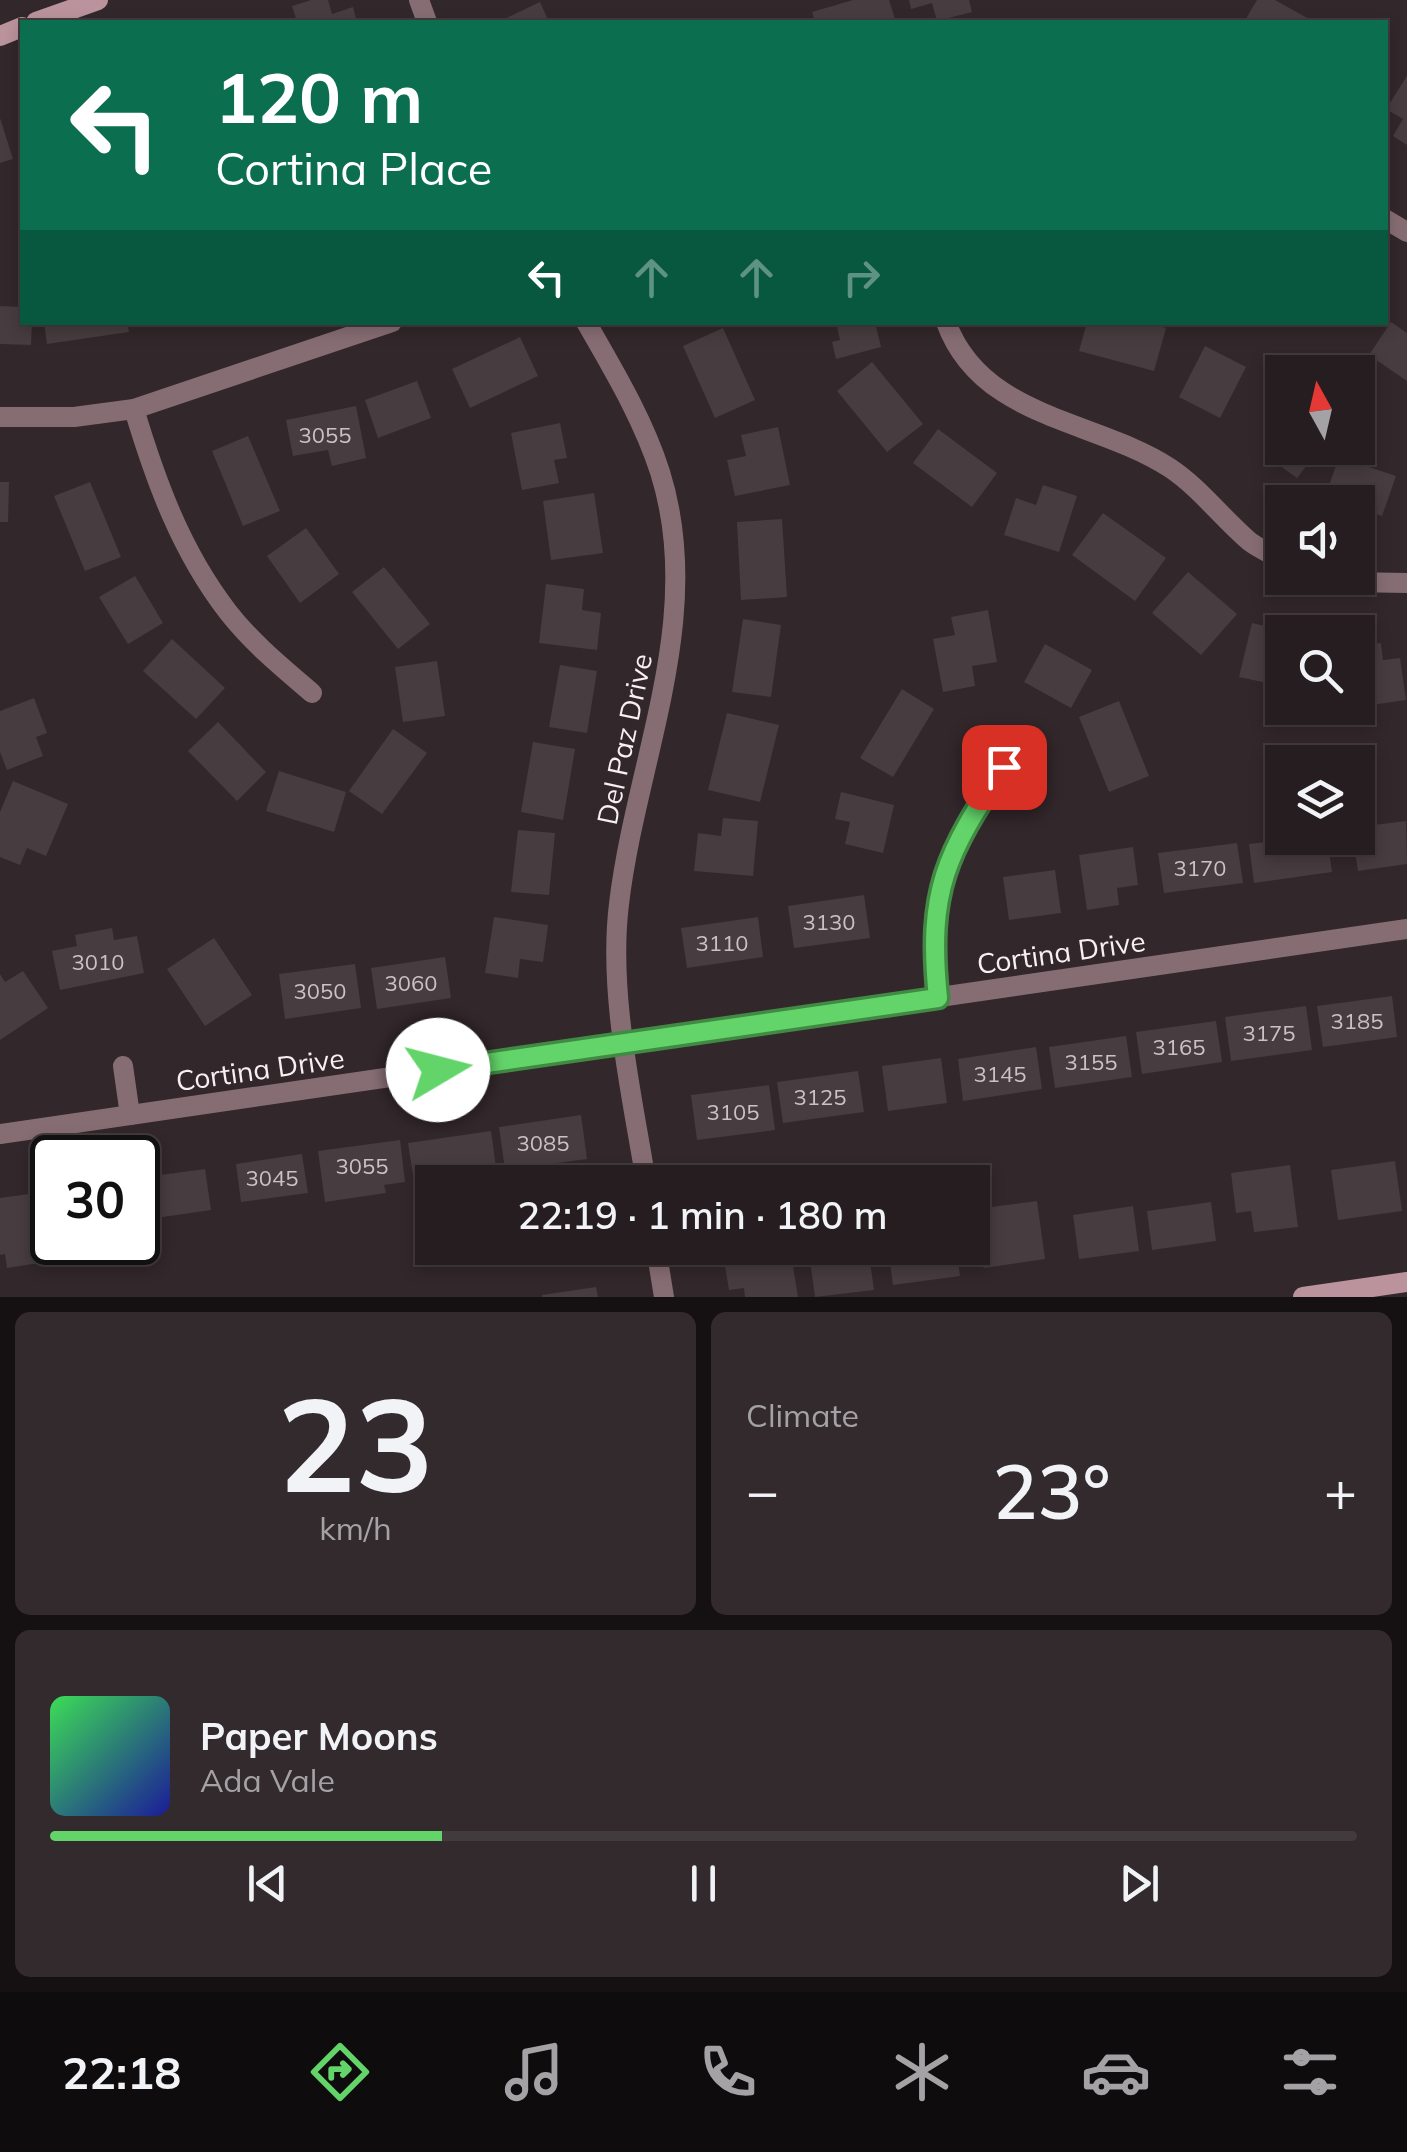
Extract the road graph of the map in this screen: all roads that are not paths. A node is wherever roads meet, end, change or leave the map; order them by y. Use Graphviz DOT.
graph roads {
  1 [pos="98,0"];
  2 [pos="45,16"];
  3 [pos="383,325"];
  4 [pos="588,325"];
  5 [pos="947,325"];
  6 [pos="134,409"];
  7 [pos="0,416"];
  8 [pos="1265,550"];
  9 [pos="1375,582"];
  10 [pos="1407,583"];
  11 [pos="312,693"];
  12 [pos="1004,767"];
  13 [pos="1407,929"];
  14 [pos="938,998"];
  15 [pos="624,1044"];
  16 [pos="123,1066"];
  17 [pos="130,1115"];
  18 [pos="0,1134"];
  19 [pos="643,1165"];
  20 [pos="659,1265"];
  21 [pos="1407,1282"];
  22 [pos="664,1297"];
  23 [pos="1303,1297"];
  1 -- 2 [label="street"];
  3 -- 6 [label="street"];
  4 -- 15 [label="street, Del Paz Drive"];
  5 -- 8 [label="street"];
  6 -- 7 [label="street"];
  6 -- 11 [label="street"];
  9 -- 10 [label="street"];
  12 -- 14 [label="street"];
  13 -- 14 [label="street, Cortina Drive"];
  14 -- 15 [label="street, Cortina Drive"];
  15 -- 17 [label="street, Cortina Drive"];
  15 -- 19 [label="street, Del Paz Drive"];
  16 -- 17 [label="street"];
  17 -- 18 [label="street, Cortina Drive"];
  20 -- 22 [label="street"];
  21 -- 23 [label="street"];
}
